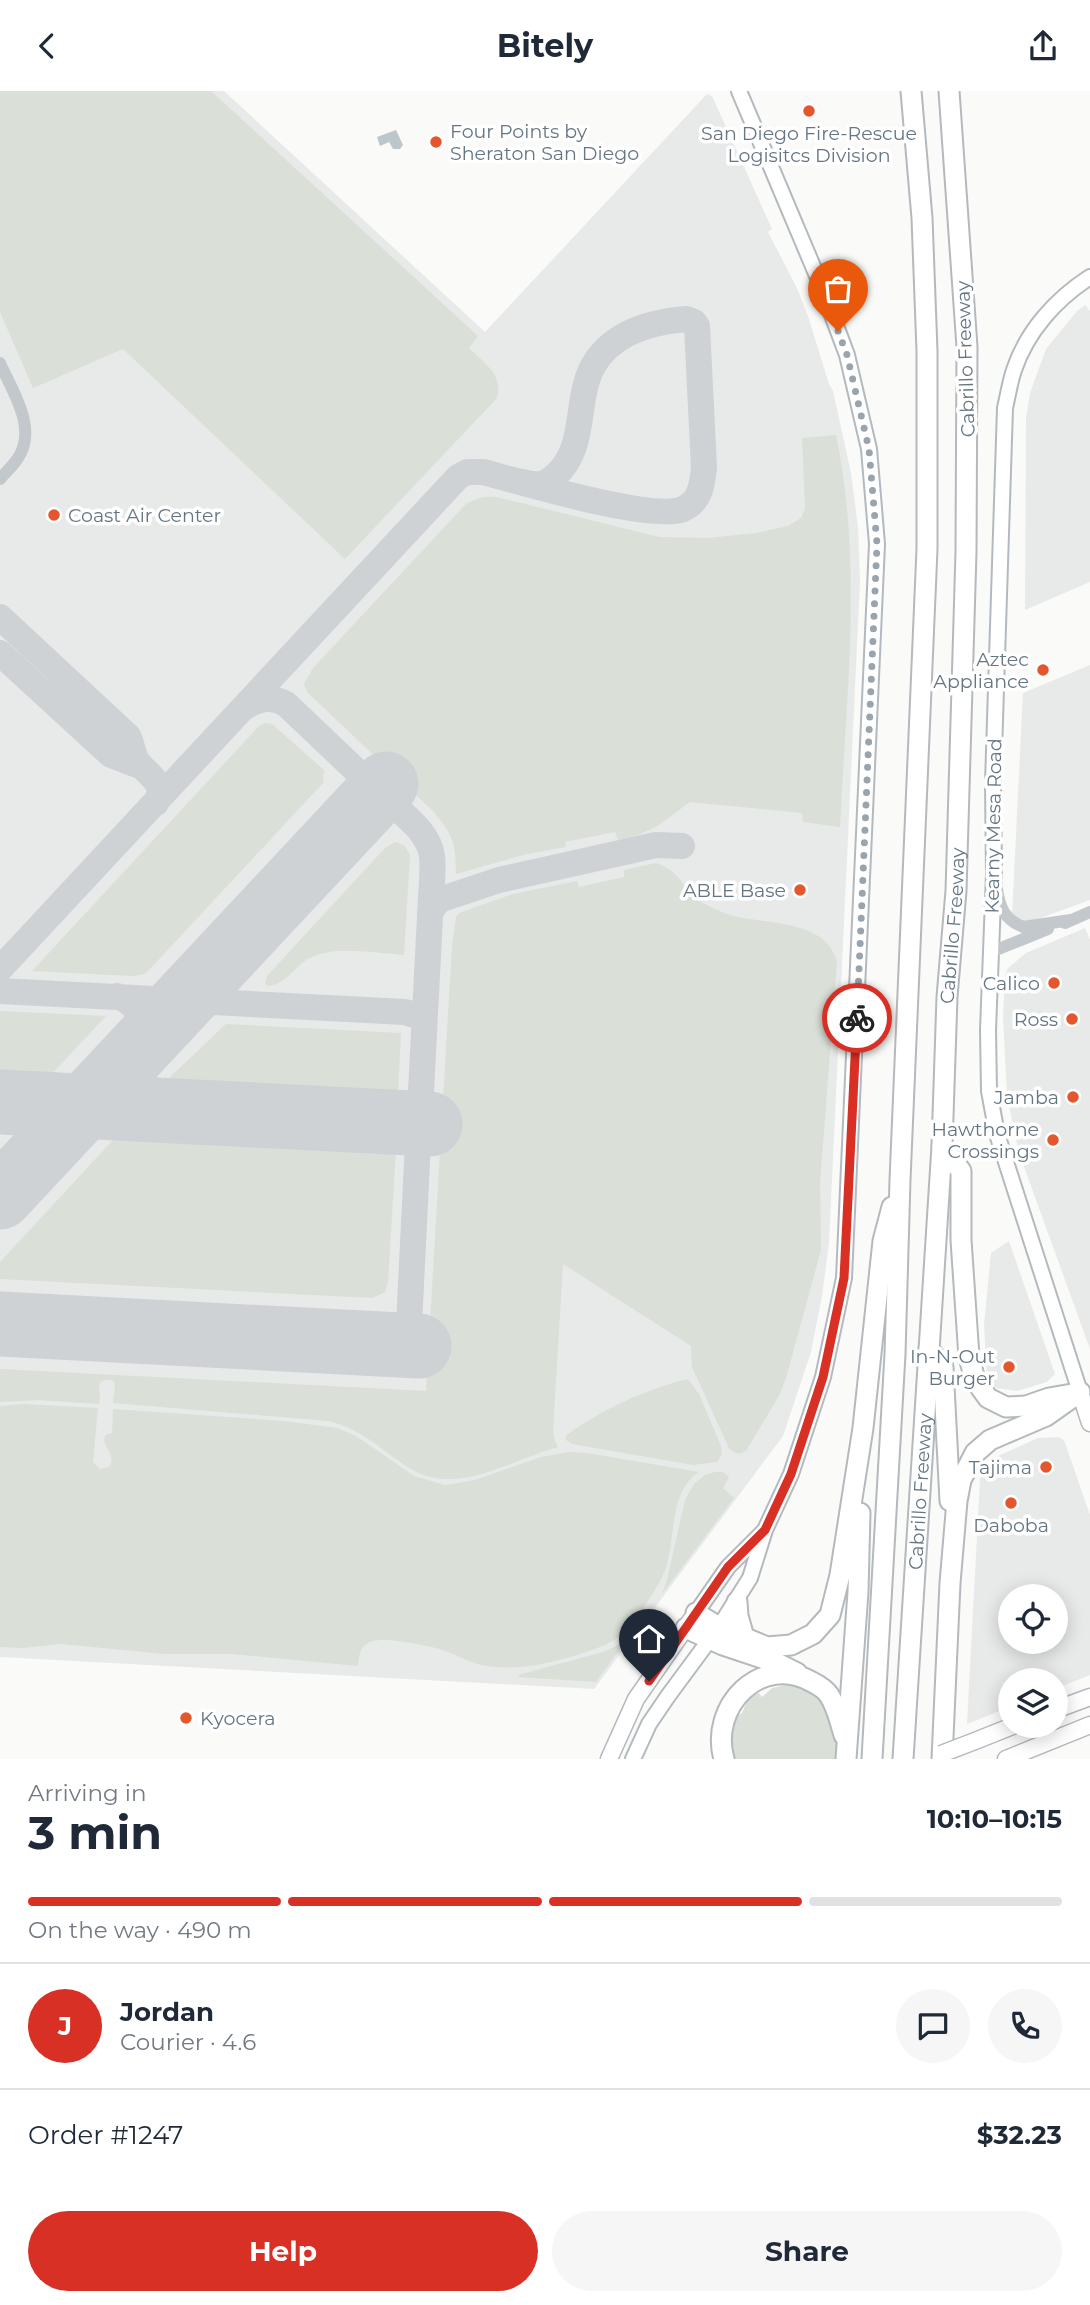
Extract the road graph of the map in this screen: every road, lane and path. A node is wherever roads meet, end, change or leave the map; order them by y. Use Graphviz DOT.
graph roads {
  1 [pos="739,91"];
  2 [pos="911,91"];
  3 [pos="949,91"];
  4 [pos="1090,277"];
  5 [pos="0,363"];
  6 [pos="0,479"];
  7 [pos="994,874"];
  8 [pos="1090,912"];
  9 [pos="1070,920"];
  10 [pos="991,952"];
  11 [pos="942,1146"];
  12 [pos="900,1179"];
  13 [pos="929,1349"];
  14 [pos="1085,1390"];
  15 [pos="1090,1423"];
  16 [pos="863,1428"];
  17 [pos="765,1530"];
  18 [pos="950,1583"];
  19 [pos="737,1602"];
  20 [pos="691,1621"];
  21 [pos="715,1633"];
  22 [pos="744,1637"];
  23 [pos="801,1675"];
  24 [pos="1090,1697"];
  25 [pos="1068,1705"];
  26 [pos="1090,1725"];
  27 [pos="998,1732"];
  28 [pos="847,1752"];
  29 [pos="609,1759"];
  30 [pos="632,1759"];
  31 [pos="724,1759"];
  32 [pos="872,1759"];
  33 [pos="903,1759"];
  34 [pos="928,1759"];
  35 [pos="942,1759"];
  36 [pos="1006,1759"];
  1 -- 17 [label="main road"];
  2 -- 12 [label="highway, Cabrillo Freeway"];
  3 -- 11 [label="highway, Cabrillo Freeway"];
  4 -- 7 [label="main road, Kearny Mesa Road"];
  5 -- 6 [label="street"];
  7 -- 9 [label="street"];
  7 -- 10 [label="main road, Kearny Mesa Road"];
  8 -- 9 [label="street"];
  9 -- 10 [label="street"];
  10 -- 14 [label="main road, Kearny Mesa Road"];
  11 -- 13 [label="highway, Cabrillo Freeway"];
  11 -- 14 [label="highway"];
  12 -- 16 [label="highway"];
  12 -- 32 [label="highway, Cabrillo Freeway"];
  13 -- 18 [label="highway"];
  13 -- 33 [label="highway, Cabrillo Freeway"];
  14 -- 15 [label="main road"];
  14 -- 18 [label="highway"];
  16 -- 22 [label="highway"];
  16 -- 28 [label="highway"];
  17 -- 19 [label="main road"];
  17 -- 20 [label="main road"];
  18 -- 35 [label="highway"];
  19 -- 21 [label="main road"];
  19 -- 22 [label="highway"];
  20 -- 21 [label="highway"];
  20 -- 29 [label="main road"];
  21 -- 22 [label="highway"];
  21 -- 23 [label="highway"];
  21 -- 30 [label="main road"];
  23 -- 28 [label="highway"];
  23 -- 31 [label="highway"];
  24 -- 25 [label="main road"];
  26 -- 36 [label="main road"];
  27 -- 34 [label="main road, bridge"];
}
